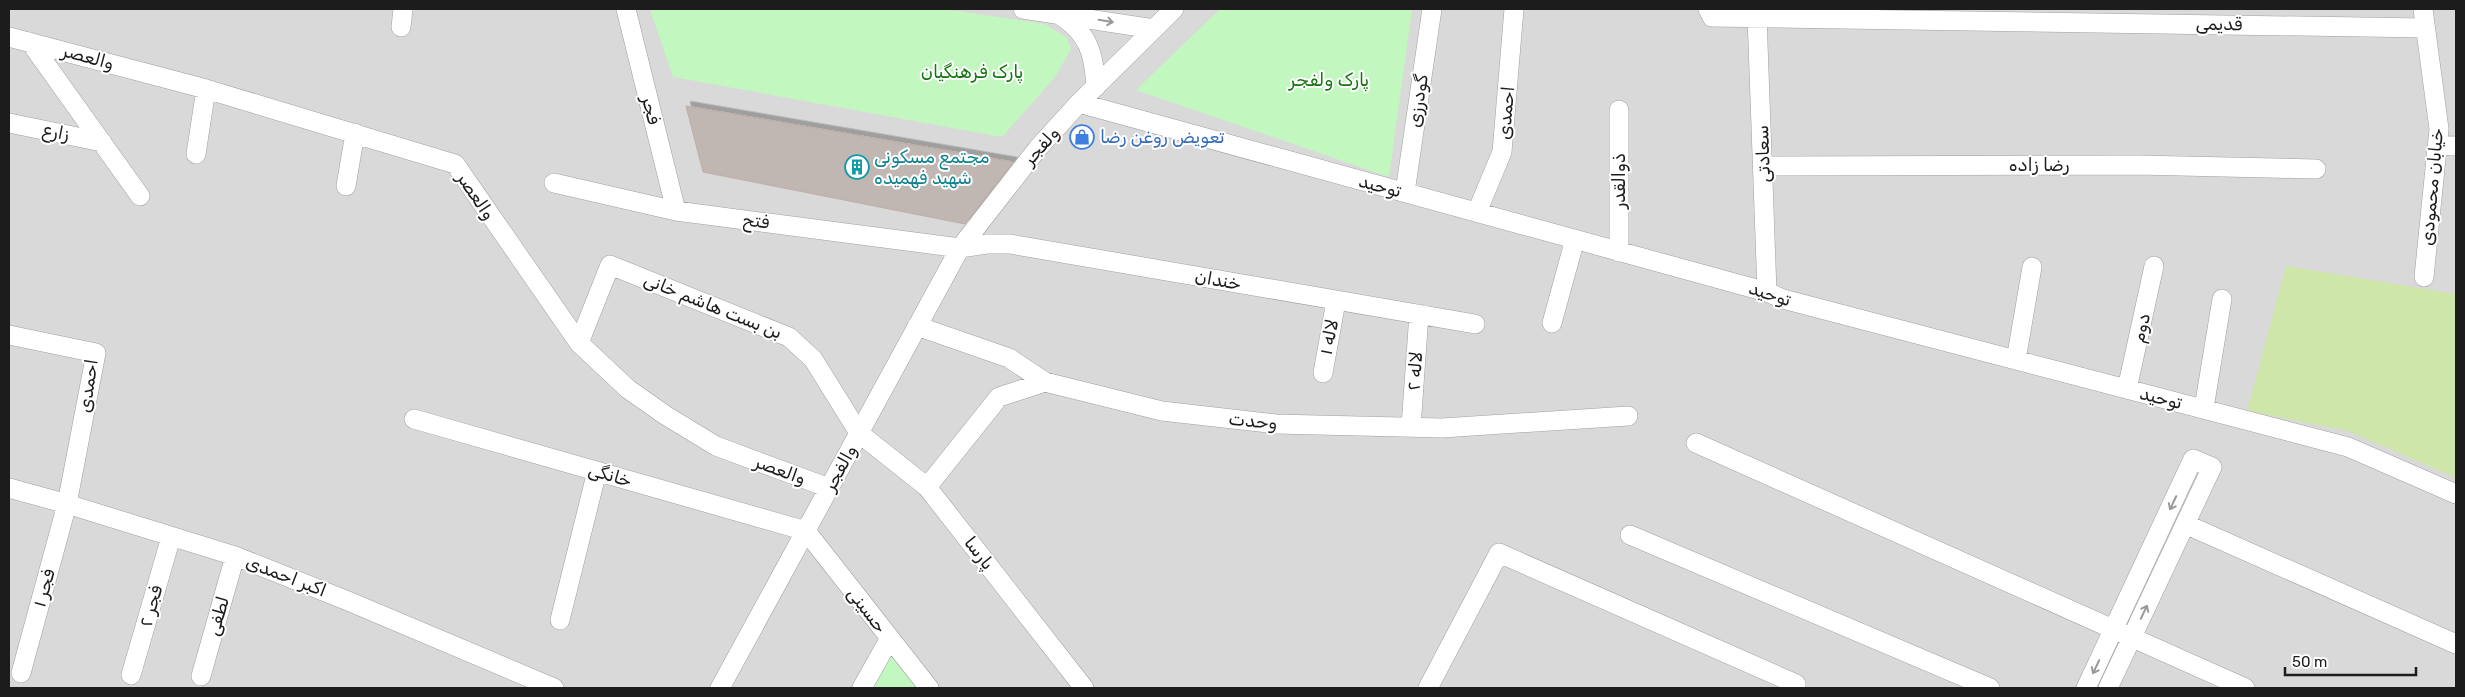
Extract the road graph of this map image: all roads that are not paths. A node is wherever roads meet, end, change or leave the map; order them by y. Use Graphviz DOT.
graph roads {
  1 [pos="626,9"];
  2 [pos="1023,9"];
  3 [pos="1174,9"];
  4 [pos="1432,9"];
  5 [pos="1514,9"];
  6 [pos="2423,9"];
  7 [pos="1710,13"];
  8 [pos="1059,14"];
  9 [pos="1757,16"];
  10 [pos="2425,28"];
  11 [pos="1154,29"];
  12 [pos="9,37"];
  13 [pos="30,42"];
  14 [pos="1096,87"];
  15 [pos="206,90"];
  16 [pos="1079,103"];
  17 [pos="1619,110"];
  18 [pos="9,123"];
  19 [pos="355,133"];
  20 [pos="102,142"];
  21 [pos="2447,146"];
  22 [pos="196,154"];
  23 [pos="1763,166"];
  24 [pos="2316,169"];
  25 [pos="554,183"];
  26 [pos="346,186"];
  27 [pos="1404,192"];
  28 [pos="140,196"];
  29 [pos="676,211"];
  30 [pos="1477,212"];
  31 [pos="1575,239"];
  32 [pos="960,248"];
  33 [pos="1619,252"];
  34 [pos="2154,266"];
  35 [pos="2032,267"];
  36 [pos="2424,277"];
  37 [pos="1768,292"];
  38 [pos="2222,299"];
  39 [pos="1336,301"];
  40 [pos="1419,314"];
  41 [pos="1552,323"];
  42 [pos="1475,324"];
  43 [pos="917,326"];
  44 [pos="9,335"];
  45 [pos="579,343"];
  46 [pos="2016,360"];
  47 [pos="1323,373"];
  48 [pos="1045,382"];
  49 [pos="2127,389"];
  50 [pos="2204,408"];
  51 [pos="1628,416"];
  52 [pos="414,419"];
  53 [pos="1411,427"];
  54 [pos="859,433"];
  55 [pos="1696,443"];
  56 [pos="597,471"];
  57 [pos="927,487"];
  58 [pos="9,488"];
  59 [pos="829,488"];
  60 [pos="2456,494"];
  61 [pos="67,504"];
  62 [pos="2185,524"];
  63 [pos="806,531"];
  64 [pos="1630,535"];
  65 [pos="171,537"];
  66 [pos="235,556"];
  67 [pos="560,620"];
  68 [pos="2114,629"];
  69 [pos="890,638"];
  70 [pos="2132,638"];
  71 [pos="2456,644"];
  72 [pos="21,673"];
  73 [pos="131,675"];
  74 [pos="201,676"];
  75 [pos="554,688"];
  76 [pos="720,688"];
  77 [pos="862,688"];
  78 [pos="929,688"];
  79 [pos="1084,688"];
  80 [pos="1428,688"];
  81 [pos="1794,688"];
  82 [pos="1990,688"];
  83 [pos="2086,688"];
  84 [pos="2108,688"];
  85 [pos="2245,688"];
  1 -- 29 [label="street, فجر"];
  2 -- 8 [label="street"];
  3 -- 11 [label="street, ولفجر"];
  4 -- 27 [label="street, گودرزی"];
  5 -- 30 [label="street, احمدی"];
  6 -- 10 [label="street, خیابان محمودی"];
  7 -- 9 [label="street, قدیمی"];
  8 -- 11 [label="street, one-way"];
  8 -- 14 [label="street"];
  9 -- 10 [label="street, قدیمی"];
  9 -- 23 [label="street, سعادتی"];
  10 -- 21 [label="street, خیابان محمودی"];
  11 -- 14 [label="street, ولفجر"];
  12 -- 13 [label="street, والعصر"];
  13 -- 15 [label="street, والعصر"];
  13 -- 20 [label="street"];
  14 -- 16 [label="street, ولفجر"];
  15 -- 19 [label="street, والعصر"];
  15 -- 22 [label="street"];
  16 -- 27 [label="street, توحید"];
  16 -- 32 [label="street, ولفجر"];
  17 -- 33 [label="street, ذوالقدر"];
  18 -- 20 [label="street, زارع"];
  19 -- 26 [label="street"];
  19 -- 45 [label="street, والعصر"];
  20 -- 28 [label="street"];
  21 -- 36 [label="street, خیابان محمودی"];
  23 -- 24 [label="street, رضا زاده"];
  23 -- 37 [label="street, سعادتی"];
  25 -- 29 [label="street, فتح"];
  27 -- 30 [label="street, توحید"];
  29 -- 32 [label="street, فتح"];
  30 -- 31 [label="street, توحید"];
  31 -- 33 [label="street, توحید"];
  31 -- 41 [label="street"];
  32 -- 39 [label="street, خندان"];
  32 -- 43 [label="street, والفجر"];
  33 -- 37 [label="street, توحید"];
  34 -- 49 [label="street, دوم"];
  35 -- 46 [label="street"];
  37 -- 46 [label="street, توحید"];
  38 -- 50 [label="street"];
  39 -- 40 [label="street, خندان"];
  39 -- 47 [label="street, لاله ۱"];
  40 -- 42 [label="street, خندان"];
  40 -- 53 [label="street, لاله ۲"];
  43 -- 48 [label="street"];
  43 -- 54 [label="street, والفجر"];
  44 -- 61 [label="street, احمدی"];
  45 -- 54 [label="street, بن بست هاشم خانی"];
  45 -- 59 [label="street, والعصر"];
  46 -- 49 [label="street, توحید"];
  48 -- 53 [label="street, وحدت"];
  48 -- 57 [label="street"];
  49 -- 50 [label="street, توحید"];
  50 -- 60 [label="street, توحید"];
  51 -- 53 [label="street, وحدت"];
  52 -- 56 [label="street, خانگی"];
  54 -- 57 [label="street, پارسا"];
  54 -- 59 [label="street, والفجر"];
  55 -- 68 [label="street"];
  56 -- 63 [label="street, خانگی"];
  56 -- 67 [label="street"];
  57 -- 79 [label="street, پارسا"];
  58 -- 61 [label="street, اکبر احمدی"];
  59 -- 63 [label="street, والفجر"];
  61 -- 65 [label="street, اکبر احمدی"];
  61 -- 72 [label="street, فجر ۱"];
  62 -- 68 [label="street, one-way"];
  70 -- 62 [label="street, one-way"];
  62 -- 71 [label="street"];
  63 -- 69 [label="street, حسینی"];
  63 -- 76 [label="street, والفجر"];
  64 -- 82 [label="street"];
  65 -- 66 [label="street, اکبر احمدی"];
  65 -- 73 [label="street, فجر ۲"];
  66 -- 74 [label="street, لطفی"];
  66 -- 75 [label="street, اکبر احمدی"];
  68 -- 70 [label="street"];
  68 -- 83 [label="street, one-way"];
  69 -- 77 [label="street"];
  69 -- 78 [label="street, حسینی"];
  70 -- 84 [label="street"];
  70 -- 85 [label="street"];
  80 -- 81 [label="street"];
}
